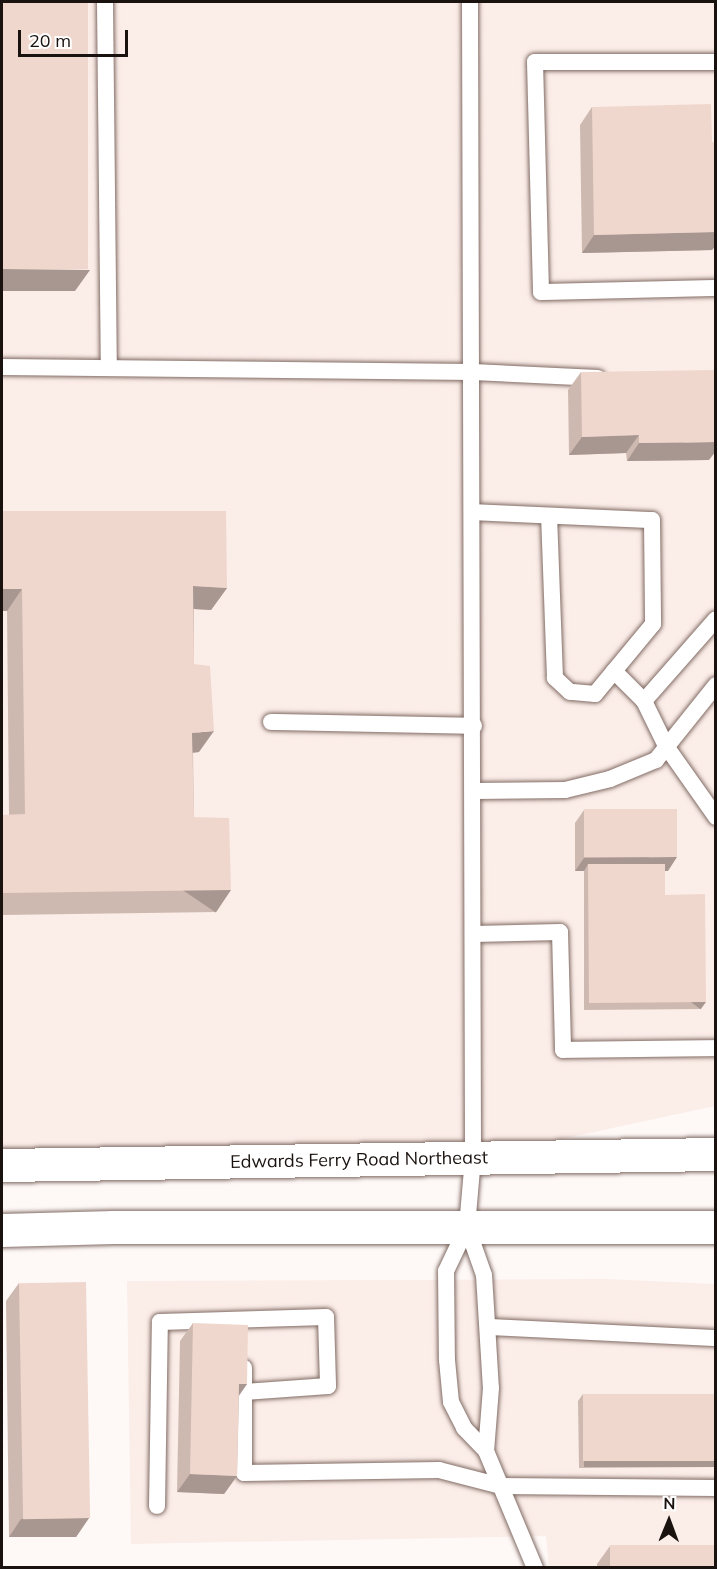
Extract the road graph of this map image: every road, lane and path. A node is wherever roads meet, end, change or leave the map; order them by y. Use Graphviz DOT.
graph roads {
  1 [pos="105,2"];
  2 [pos="470,2"];
  3 [pos="716,62"];
  4 [pos="716,288"];
  5 [pos="2,367"];
  6 [pos="108,368"];
  7 [pos="473,372"];
  8 [pos="620,378"];
  9 [pos="473,512"];
  10 [pos="549,516"];
  11 [pos="716,618"];
  12 [pos="614,671"];
  13 [pos="716,685"];
  14 [pos="644,701"];
  15 [pos="271,722"];
  16 [pos="474,726"];
  17 [pos="666,746"];
  18 [pos="474,791"];
  19 [pos="716,817"];
  20 [pos="474,934"];
  21 [pos="716,1048"];
  22 [pos="716,1154"];
  23 [pos="473,1158"];
  24 [pos="2,1165"];
  25 [pos="467,1227"];
  26 [pos="716,1227"];
  27 [pos="2,1230"];
  28 [pos="488,1327"];
  29 [pos="716,1338"];
  30 [pos="244,1359"];
  31 [pos="244,1392"];
  32 [pos="486,1451"];
  33 [pos="501,1486"];
  34 [pos="716,1488"];
  35 [pos="157,1506"];
  36 [pos="535,1568"];
  1 -- 6 [label="lane"];
  2 -- 7 [label="lane"];
  3 -- 4 [label="lane"];
  5 -- 6 [label="lane"];
  6 -- 7 [label="lane"];
  7 -- 8 [label="lane"];
  7 -- 9 [label="lane"];
  9 -- 10 [label="lane"];
  9 -- 16 [label="lane"];
  10 -- 12 [label="lane"];
  10 -- 12 [label="lane"];
  11 -- 14 [label="lane"];
  12 -- 14 [label="lane"];
  13 -- 17 [label="lane"];
  14 -- 17 [label="lane"];
  15 -- 16 [label="lane"];
  16 -- 18 [label="lane"];
  17 -- 18 [label="lane"];
  17 -- 19 [label="lane"];
  18 -- 20 [label="lane"];
  20 -- 21 [label="lane"];
  20 -- 23 [label="lane"];
  22 -- 23 [label="main road, Edwards Ferry Road Northeast"];
  23 -- 24 [label="main road, Edwards Ferry Road Northeast"];
  23 -- 25 [label="lane"];
  25 -- 26 [label="main road"];
  25 -- 27 [label="main road"];
  25 -- 28 [label="lane"];
  25 -- 32 [label="lane"];
  28 -- 29 [label="lane"];
  28 -- 32 [label="lane"];
  30 -- 31 [label="lane"];
  31 -- 33 [label="lane"];
  31 -- 35 [label="lane"];
  32 -- 33 [label="lane"];
  33 -- 34 [label="lane"];
  33 -- 36 [label="lane"];
}
